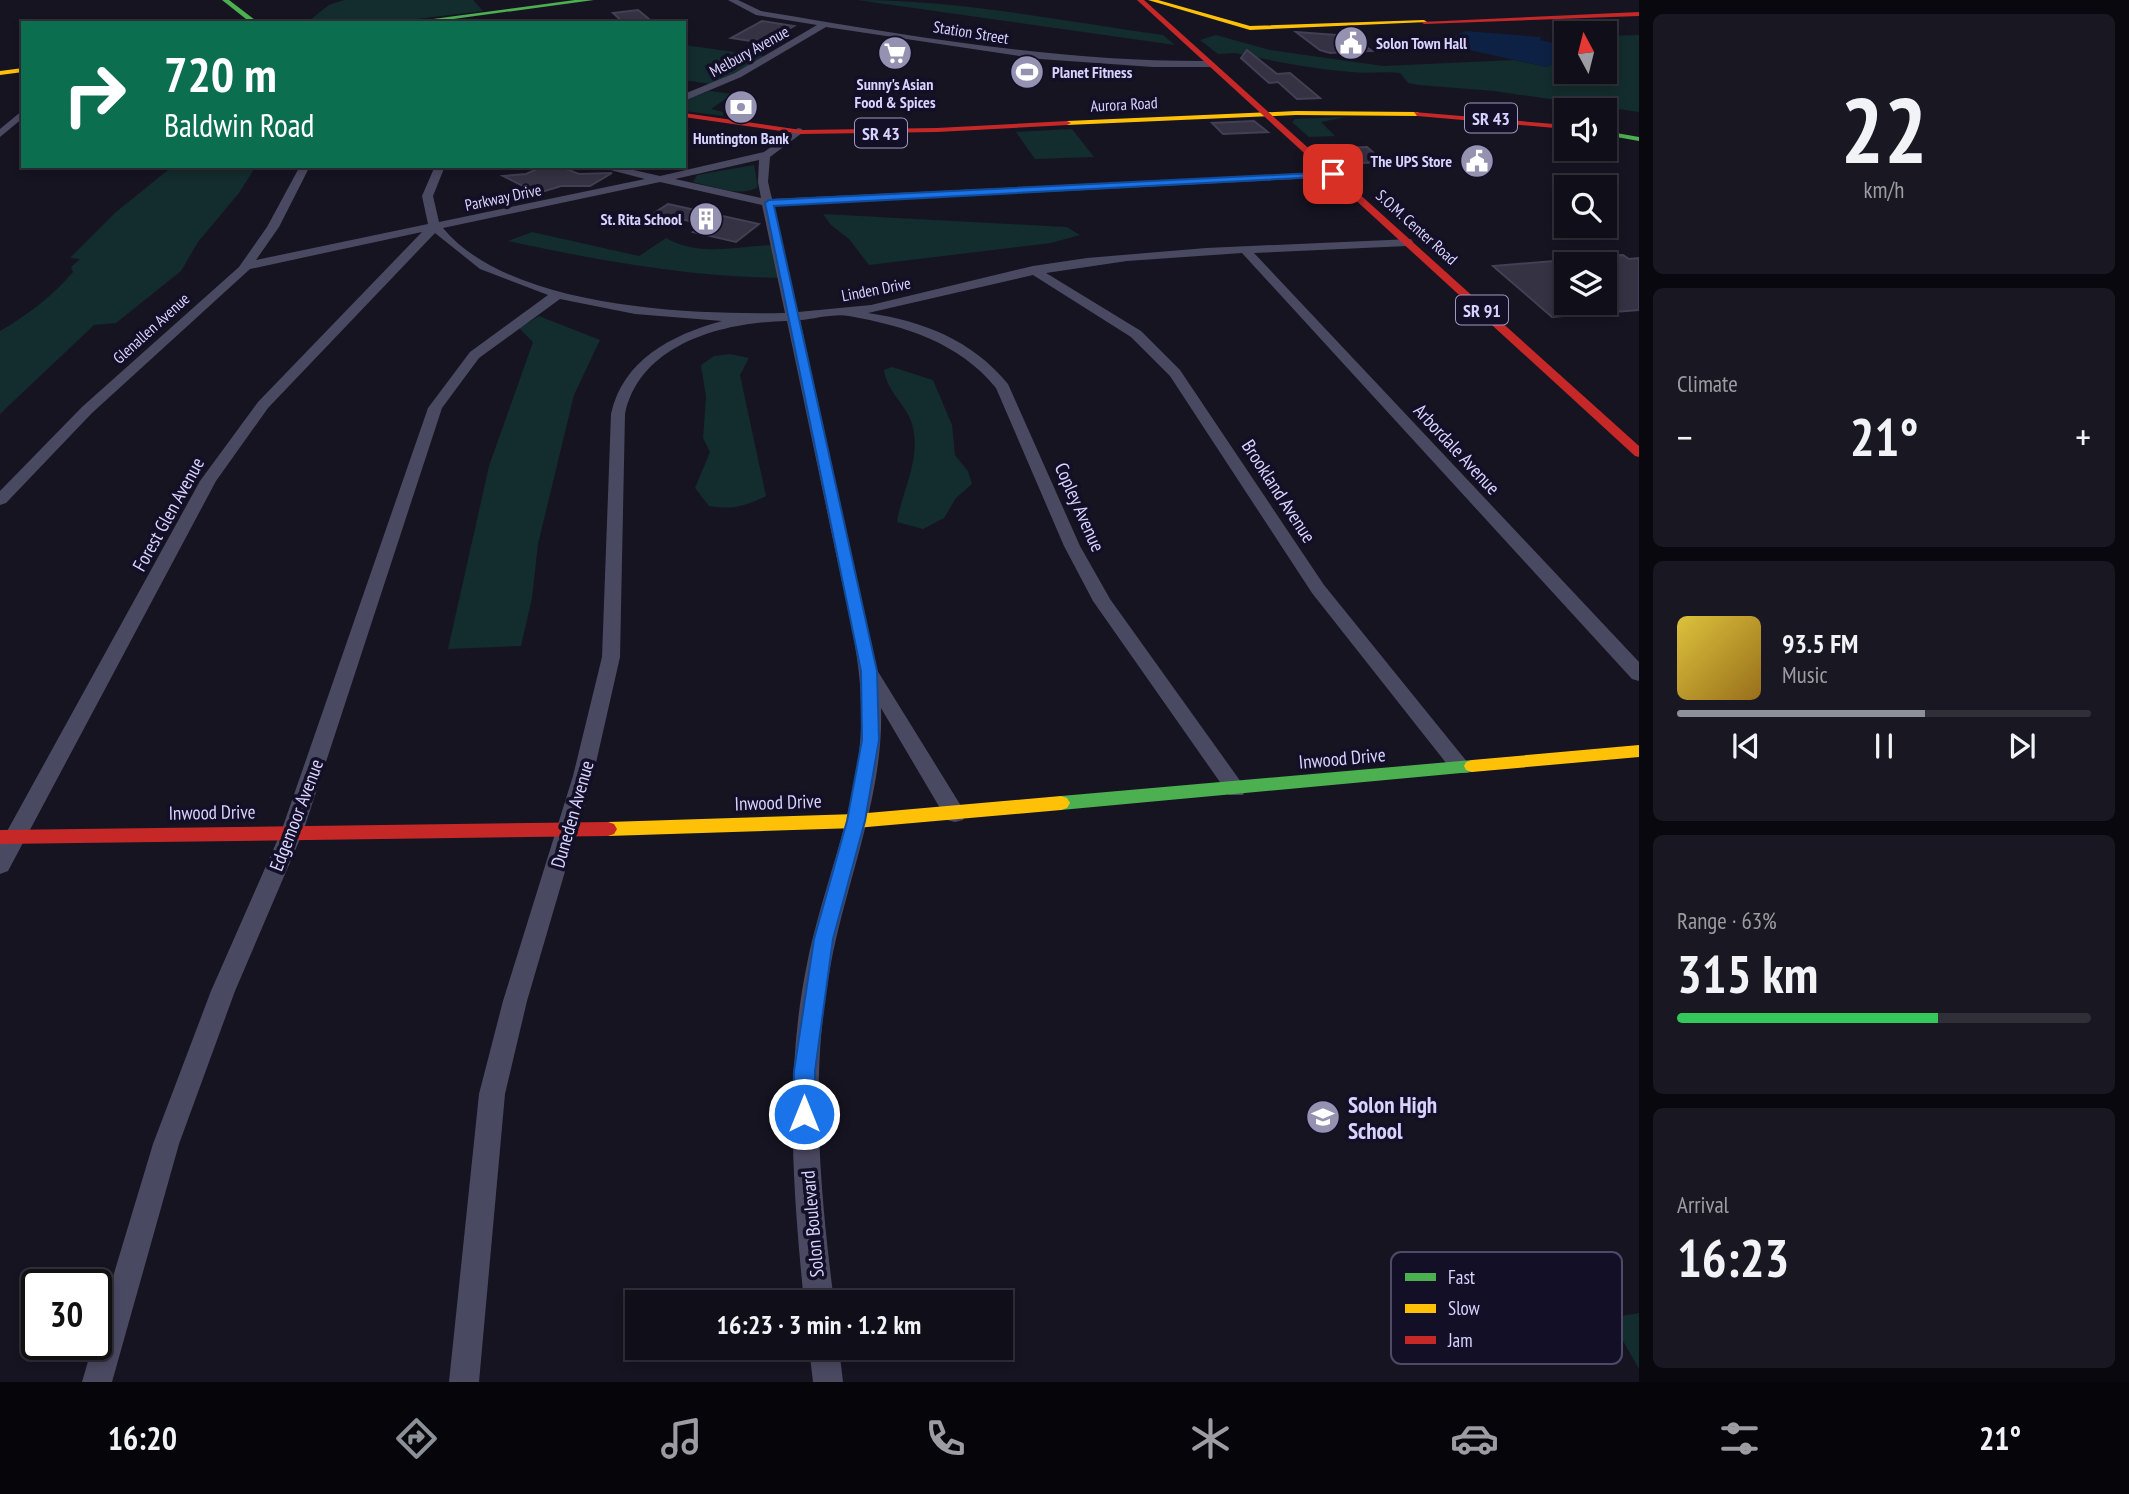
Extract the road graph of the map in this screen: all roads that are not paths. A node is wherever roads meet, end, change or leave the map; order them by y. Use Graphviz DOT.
graph roads {
  1 [pos="225,0"];
  2 [pos="591,0"];
  3 [pos="732,0"];
  4 [pos="1140,0"];
  5 [pos="1153,7"];
  6 [pos="1639,14"];
  7 [pos="253,21"];
  8 [pos="422,21"];
  9 [pos="825,23"];
  10 [pos="1210,64"];
  11 [pos="21,70"];
  12 [pos="0,73"];
  13 [pos="686,97"];
  14 [pos="1267,114"];
  15 [pos="21,115"];
  16 [pos="686,115"];
  17 [pos="1554,126"];
  18 [pos="798,131"];
  19 [pos="0,134"];
  20 [pos="1617,135"];
  21 [pos="1639,139"];
  22 [pos="767,154"];
  23 [pos="304,168"];
  24 [pos="439,168"];
  25 [pos="610,168"];
  26 [pos="1333,174"];
  27 [pos="662,179"];
  28 [pos="769,203"];
  29 [pos="433,228"];
  30 [pos="1407,242"];
  31 [pos="1246,251"];
  32 [pos="246,266"];
  33 [pos="1033,270"];
  34 [pos="558,294"];
  35 [pos="841,313"];
  36 [pos="793,316"];
  37 [pos="752,317"];
  38 [pos="1636,447"];
  39 [pos="0,500"];
  40 [pos="869,671"];
  41 [pos="1639,674"];
  42 [pos="1639,751"];
  43 [pos="1461,768"];
  44 [pos="1236,789"];
  45 [pos="955,814"];
  46 [pos="856,821"];
  47 [pos="568,830"];
  48 [pos="292,832"];
  49 [pos="8,836"];
  50 [pos="0,865"];
  51 [pos="818,1290"];
  52 [pos="825,1360"];
  53 [pos="97,1382"];
  54 [pos="464,1382"];
  55 [pos="828,1382"];
  1 -- 7 [label="main road"];
  2 -- 8 [label="main road"];
  3 -- 9 [label="street, Station Street"];
  4 -- 5 [label="main road, S.O.M. Center Road / SR 91"];
  5 -- 6 [label="main road"];
  5 -- 10 [label="main road, S.O.M. Center Road / SR 91"];
  9 -- 10 [label="street, Station Street"];
  9 -- 13 [label="street, Melbury Avenue"];
  10 -- 14 [label="main road, S.O.M. Center Road / SR 91"];
  11 -- 12 [label="main road"];
  14 -- 17 [label="main road, Aurora Road / SR 43"];
  14 -- 18 [label="main road, Aurora Road / SR 43"];
  14 -- 26 [label="main road, S.O.M. Center Road / SR 91"];
  15 -- 19 [label="street"];
  16 -- 18 [label="main road, Aurora Road / SR 43"];
  18 -- 22 [label="street"];
  20 -- 21 [label="main road"];
  22 -- 27 [label="street, Parkway Drive"];
  22 -- 28 [label="street, Solon Boulevard"];
  23 -- 32 [label="street, Glenallen Avenue"];
  24 -- 29 [label="street"];
  25 -- 27 [label="street"];
  26 -- 28 [label="street"];
  26 -- 30 [label="main road, S.O.M. Center Road / SR 91"];
  27 -- 28 [label="street"];
  27 -- 29 [label="street, Parkway Drive"];
  28 -- 36 [label="street, Solon Boulevard"];
  29 -- 32 [label="street, Parkway Drive"];
  29 -- 34 [label="street, Linden Drive"];
  29 -- 49 [label="street, Forest Glen Avenue"];
  30 -- 31 [label="street, Linden Drive"];
  30 -- 38 [label="main road, S.O.M. Center Road / SR 91"];
  31 -- 33 [label="street, Linden Drive"];
  31 -- 41 [label="street, Arbordale Avenue"];
  32 -- 39 [label="street, Glenallen Avenue"];
  33 -- 35 [label="street, Linden Drive"];
  33 -- 43 [label="street, Brookland Avenue"];
  34 -- 37 [label="street, Linden Drive"];
  34 -- 48 [label="street, Edgemoor Avenue"];
  35 -- 36 [label="street, Linden Drive"];
  35 -- 44 [label="street, Copley Avenue"];
  36 -- 37 [label="street, Linden Drive"];
  36 -- 40 [label="street, Solon Boulevard"];
  37 -- 47 [label="street, Duneden Avenue"];
  40 -- 45 [label="street"];
  40 -- 46 [label="street, Solon Boulevard"];
  42 -- 43 [label="main road, Inwood Drive"];
  43 -- 44 [label="main road, Inwood Drive"];
  44 -- 45 [label="main road, Inwood Drive"];
  45 -- 46 [label="main road, Inwood Drive"];
  46 -- 47 [label="main road, Inwood Drive"];
  46 -- 51 [label="street, Solon Boulevard"];
  47 -- 48 [label="main road, Inwood Drive"];
  47 -- 54 [label="street, Duneden Avenue"];
  48 -- 49 [label="main road, Inwood Drive"];
  48 -- 53 [label="street, Edgemoor Avenue"];
  49 -- 50 [label="street, Forest Glen Avenue"];
  52 -- 55 [label="street"];
}
